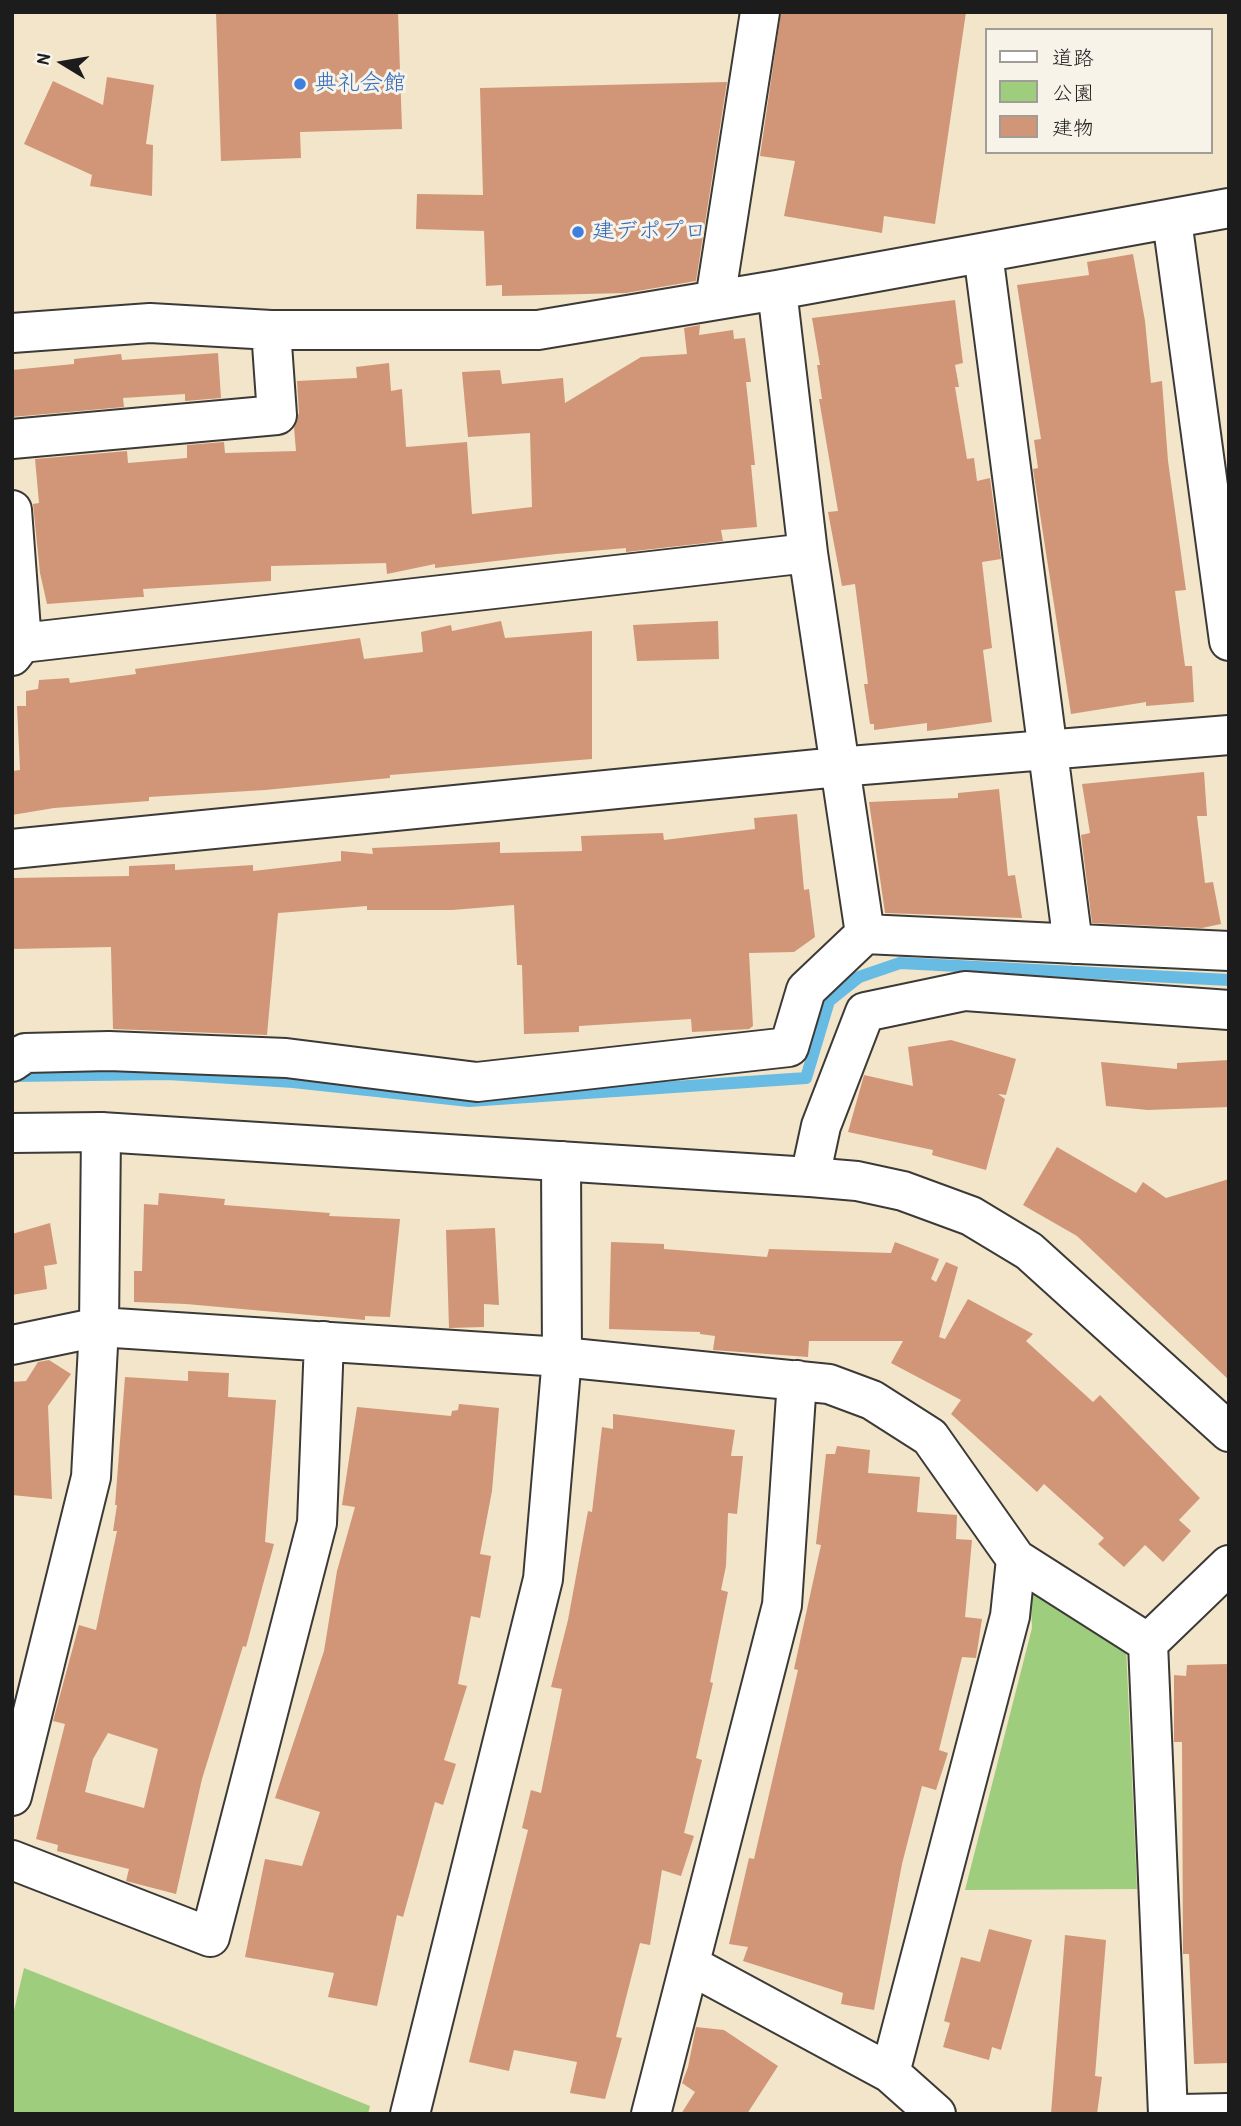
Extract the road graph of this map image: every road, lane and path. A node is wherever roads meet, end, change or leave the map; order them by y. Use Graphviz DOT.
graph roads {
  1 [pos="760,12"];
  2 [pos="1229,208"];
  3 [pos="1172,220"];
  4 [pos="983,253"];
  5 [pos="777,290"];
  6 [pos="715,300"];
  7 [pos="271,330"];
  8 [pos="12,333"];
  9 [pos="12,439"];
  10 [pos="12,510"];
  11 [pos="808,553"];
  12 [pos="1229,641"];
  13 [pos="17,649"];
  14 [pos="1229,735"];
  15 [pos="1049,751"];
  16 [pos="838,767"];
  17 [pos="12,849"];
  18 [pos="865,933"];
  19 [pos="1073,944"];
  20 [pos="1229,951"];
  21 [pos="1229,1010"];
  22 [pos="12,1062"];
  23 [pos="101,1132"];
  24 [pos="12,1133"];
  25 [pos="561,1161"];
  26 [pos="810,1177"];
  27 [pos="99,1326"];
  28 [pos="324,1342"];
  29 [pos="12,1345"];
  30 [pos="562,1357"];
  31 [pos="797,1380"];
  32 [pos="1229,1432"];
  33 [pos="1016,1559"];
  34 [pos="1229,1565"];
  35 [pos="1148,1643"];
  36 [pos="12,1796"];
  37 [pos="12,1860"];
  38 [pos="690,1965"];
  39 [pos="890,2073"];
  40 [pos="1229,2113"];
  41 [pos="410,2114"];
  42 [pos="651,2114"];
  43 [pos="936,2114"];
  44 [pos="1168,2114"];
  45 [pos="1181,2114"];
  1 -- 6 [label="street"];
  2 -- 3 [label="street"];
  3 -- 4 [label="street"];
  3 -- 12 [label="street"];
  4 -- 5 [label="street"];
  4 -- 15 [label="street"];
  5 -- 6 [label="street"];
  5 -- 11 [label="street"];
  6 -- 7 [label="street"];
  7 -- 8 [label="street"];
  7 -- 9 [label="street"];
  10 -- 13 [label="street"];
  11 -- 13 [label="street"];
  11 -- 16 [label="street"];
  14 -- 15 [label="street"];
  15 -- 16 [label="street"];
  15 -- 19 [label="street"];
  16 -- 17 [label="street"];
  16 -- 18 [label="street"];
  18 -- 19 [label="street"];
  18 -- 22 [label="street"];
  19 -- 20 [label="street"];
  21 -- 26 [label="street"];
  23 -- 24 [label="street"];
  23 -- 25 [label="street"];
  23 -- 27 [label="street"];
  25 -- 26 [label="street"];
  25 -- 30 [label="street"];
  26 -- 32 [label="street"];
  27 -- 28 [label="street"];
  27 -- 29 [label="street"];
  27 -- 36 [label="street"];
  28 -- 30 [label="street"];
  28 -- 37 [label="street"];
  30 -- 31 [label="street"];
  30 -- 41 [label="street"];
  31 -- 33 [label="street"];
  31 -- 38 [label="street"];
  33 -- 35 [label="street"];
  33 -- 39 [label="street"];
  34 -- 35 [label="street"];
  35 -- 44 [label="street"];
  38 -- 39 [label="street"];
  38 -- 42 [label="street"];
  39 -- 43 [label="street"];
  40 -- 45 [label="street"];
}
